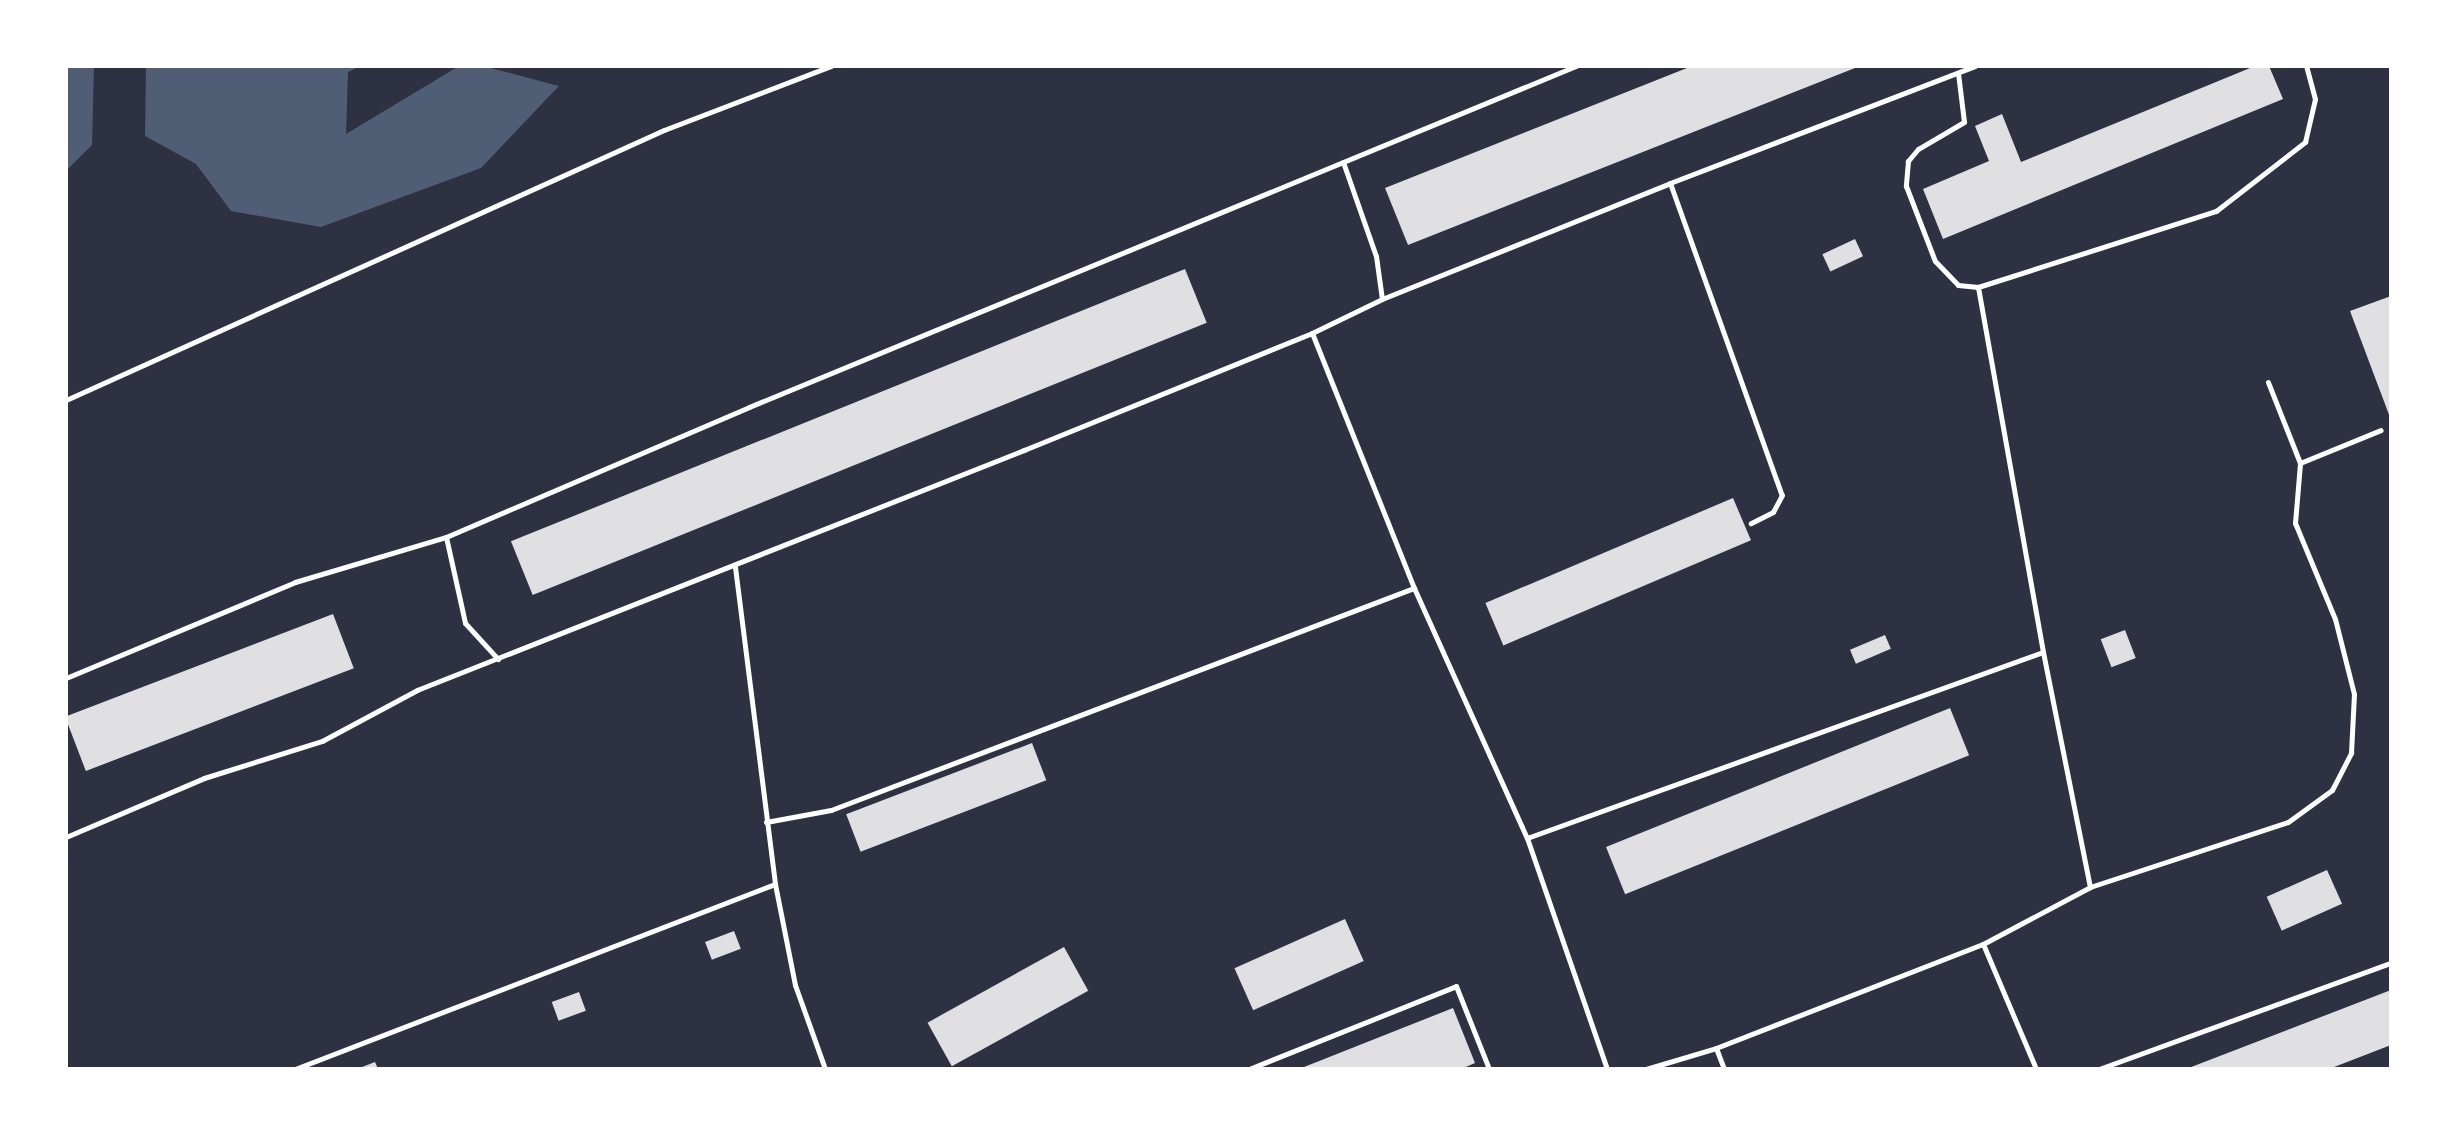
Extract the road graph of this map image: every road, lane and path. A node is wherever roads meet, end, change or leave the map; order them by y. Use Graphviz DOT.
graph roads {
  1 [pos="831,66"];
  2 [pos="1576,66"];
  3 [pos="1975,66"];
  4 [pos="2306,66"];
  5 [pos="1958,73"];
  6 [pos="1343,162"];
  7 [pos="1670,183"];
  8 [pos="1978,287"];
  9 [pos="1382,299"];
  10 [pos="1312,333"];
  11 [pos="2268,382"];
  12 [pos="66,400"];
  13 [pos="2381,430"];
  14 [pos="2300,463"];
  15 [pos="1751,523"];
  16 [pos="446,537"];
  17 [pos="735,567"];
  18 [pos="1414,588"];
  19 [pos="2043,652"];
  20 [pos="498,659"];
  21 [pos="66,678"];
  22 [pos="766,822"];
  23 [pos="66,837"];
  24 [pos="1527,838"];
  25 [pos="775,884"];
  26 [pos="2090,887"];
  27 [pos="1983,944"];
  28 [pos="2391,963"];
  29 [pos="1716,1048"];
  30 [pos="295,1069"];
  31 [pos="825,1069"];
  32 [pos="1249,1069"];
  33 [pos="1489,1069"];
  34 [pos="1607,1069"];
  35 [pos="1646,1069"];
  36 [pos="1724,1069"];
  37 [pos="2036,1069"];
  38 [pos="2099,1069"];
  1 -- 12 [label="lane"];
  2 -- 6 [label="lane"];
  3 -- 5 [label="lane"];
  4 -- 8 [label="lane"];
  5 -- 7 [label="lane"];
  5 -- 8 [label="lane"];
  6 -- 9 [label="lane"];
  6 -- 16 [label="lane"];
  7 -- 9 [label="lane"];
  7 -- 15 [label="lane"];
  8 -- 19 [label="lane"];
  9 -- 10 [label="lane"];
  10 -- 17 [label="lane"];
  10 -- 18 [label="lane"];
  11 -- 14 [label="lane"];
  13 -- 14 [label="lane"];
  14 -- 26 [label="lane"];
  16 -- 20 [label="lane"];
  16 -- 21 [label="lane"];
  17 -- 20 [label="lane"];
  17 -- 22 [label="lane"];
  18 -- 22 [label="lane"];
  18 -- 24 [label="lane"];
  19 -- 24 [label="lane"];
  19 -- 26 [label="lane"];
  20 -- 23 [label="lane"];
  22 -- 25 [label="lane"];
  24 -- 34 [label="lane"];
  25 -- 30 [label="lane"];
  25 -- 31 [label="lane"];
  26 -- 27 [label="lane"];
  27 -- 29 [label="lane"];
  27 -- 37 [label="lane"];
  28 -- 38 [label="lane"];
  29 -- 35 [label="lane"];
  29 -- 36 [label="lane"];
  32 -- 33 [label="lane"];
}
